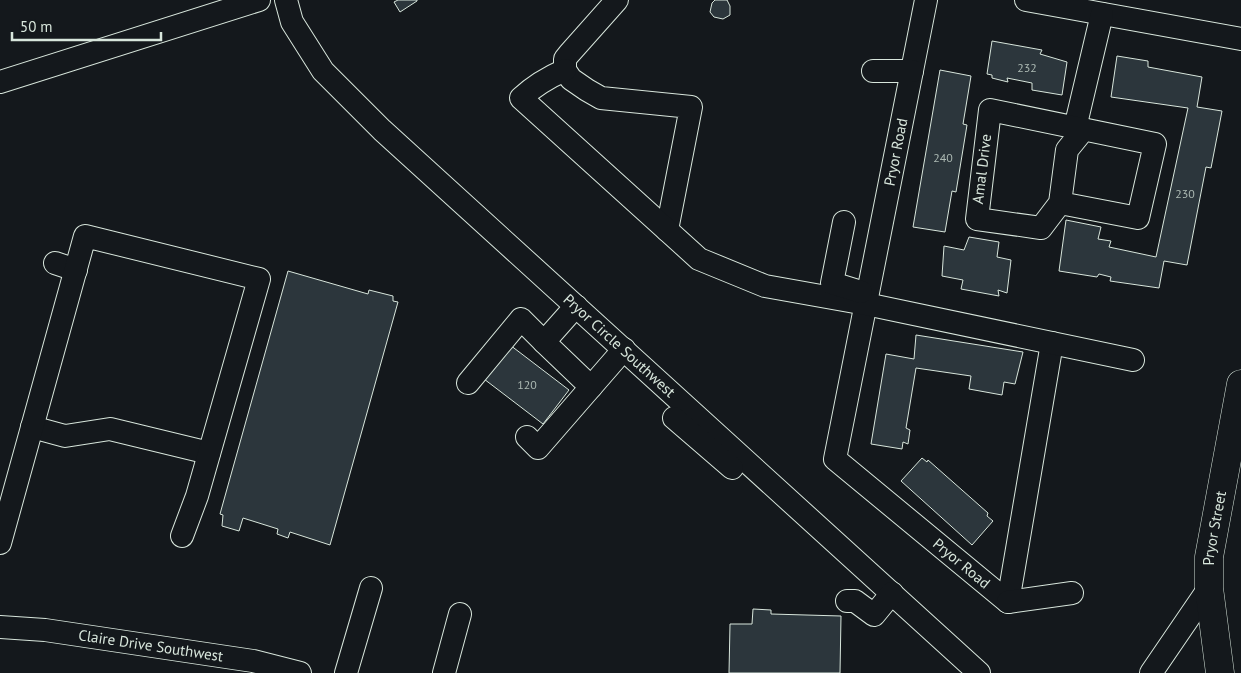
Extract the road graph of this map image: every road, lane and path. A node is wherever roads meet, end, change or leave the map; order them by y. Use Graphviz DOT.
graph roads {
  1 [pos="259,0"];
  2 [pos="286,0"];
  3 [pos="617,0"];
  4 [pos="926,0"];
  5 [pos="1026,0"];
  6 [pos="1098,9"];
  7 [pos="1241,39"];
  8 [pos="565,70"];
  9 [pos="873,71"];
  10 [pos="912,71"];
  11 [pos="0,82"];
  12 [pos="1080,128"];
  13 [pos="1060,203"];
  14 [pos="844,222"];
  15 [pos="667,230"];
  16 [pos="867,299"];
  17 [pos="576,306"];
  18 [pos="544,342"];
  19 [pos="1052,343"];
  20 [pos="624,349"];
  21 [pos="1133,360"];
  22 [pos="468,383"];
  23 [pos="1241,384"];
  24 [pos="591,387"];
  25 [pos="32,427"];
  26 [pos="527,438"];
  27 [pos="209,453"];
  28 [pos="6,501"];
  29 [pos="182,536"];
  30 [pos="0,543"];
  31 [pos="371,588"];
  32 [pos="1209,588"];
  33 [pos="892,593"];
  34 [pos="1072,593"];
  35 [pos="846,601"];
  36 [pos="1008,602"];
  37 [pos="460,614"];
  38 [pos="0,627"];
  39 [pos="300,673"];
  40 [pos="346,673"];
  41 [pos="444,673"];
  42 [pos="979,673"];
  43 [pos="1151,673"];
  44 [pos="1220,673"];
  1 -- 11 [label="street"];
  2 -- 17 [label="street, Pryor Circle Southwest"];
  3 -- 8 [label="street"];
  4 -- 10 [label="street, Pryor Road"];
  5 -- 6 [label="street"];
  6 -- 7 [label="street"];
  6 -- 12 [label="street, Amal Drive"];
  8 -- 15 [label="street"];
  8 -- 15 [label="street"];
  9 -- 10 [label="street"];
  10 -- 16 [label="street, Pryor Road"];
  12 -- 13 [label="street, Amal Drive"];
  12 -- 13 [label="street, Amal Drive"];
  12 -- 13 [label="street, Amal Drive"];
  14 -- 16 [label="street"];
  15 -- 16 [label="street"];
  16 -- 19 [label="street"];
  16 -- 36 [label="street, Pryor Road"];
  17 -- 18 [label="street"];
  17 -- 20 [label="street, Pryor Circle Southwest"];
  18 -- 22 [label="street"];
  18 -- 24 [label="street"];
  19 -- 21 [label="street"];
  19 -- 36 [label="street, Pryor Road"];
  20 -- 24 [label="street"];
  20 -- 33 [label="street, Pryor Circle Southwest"];
  23 -- 32 [label="main road, Pryor Street"];
  24 -- 26 [label="street"];
  25 -- 27 [label="street"];
  25 -- 27 [label="street"];
  25 -- 28 [label="street"];
  27 -- 29 [label="street"];
  28 -- 30 [label="street"];
  31 -- 40 [label="street"];
  32 -- 43 [label="street"];
  32 -- 44 [label="main road, Pryor Street"];
  33 -- 35 [label="street"];
  33 -- 42 [label="street, Pryor Circle Southwest"];
  34 -- 36 [label="street"];
  37 -- 41 [label="street"];
  38 -- 39 [label="street, Claire Drive Southwest"];
}
